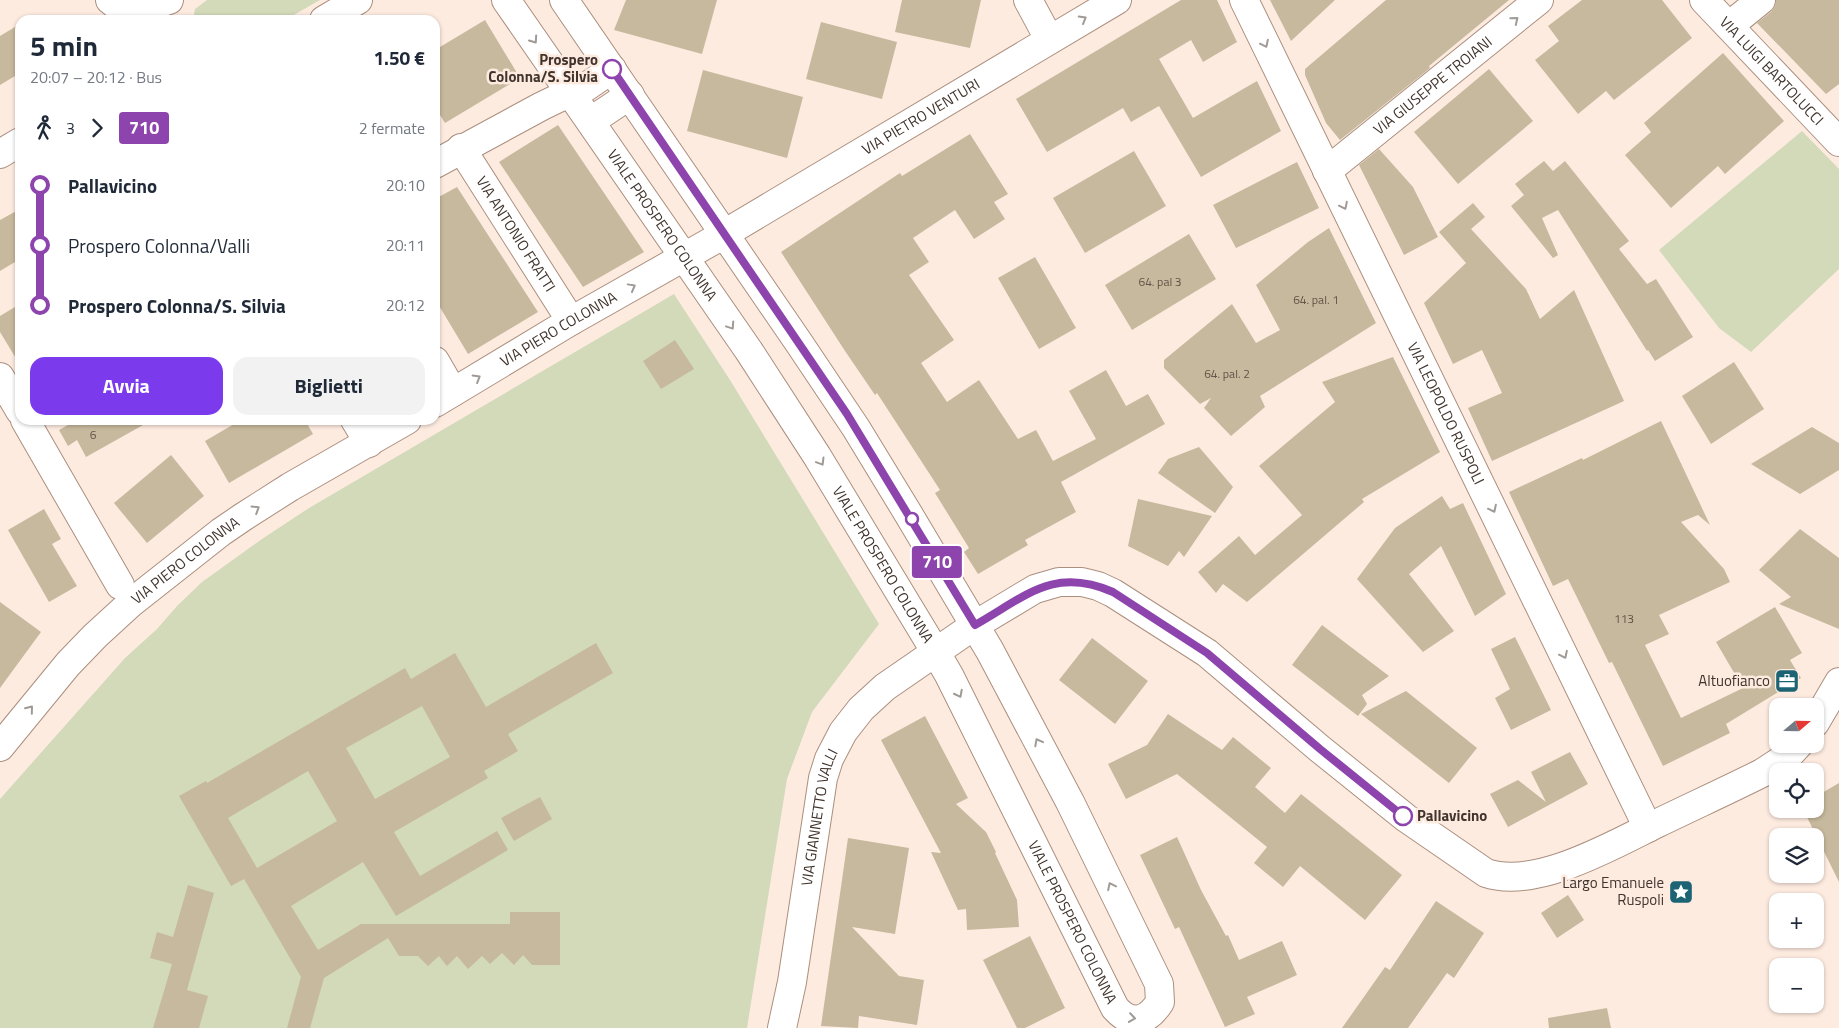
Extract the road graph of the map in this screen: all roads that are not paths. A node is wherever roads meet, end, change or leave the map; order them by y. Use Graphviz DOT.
graph roads {
  1 [pos="110,0"];
  2 [pos="169,0"];
  3 [pos="178,0"];
  4 [pos="358,0"];
  5 [pos="506,0"];
  6 [pos="564,0"];
  7 [pos="1028,0"];
  8 [pos="1117,0"];
  9 [pos="1244,0"];
  10 [pos="1539,0"];
  11 [pos="1704,0"];
  12 [pos="1760,0"];
  13 [pos="165,15"];
  14 [pos="174,15"];
  15 [pos="332,15"];
  16 [pos="1729,26"];
  17 [pos="1049,39"];
  18 [pos="612,69"];
  19 [pos="571,92"];
  20 [pos="630,95"];
  21 [pos="591,121"];
  22 [pos="1839,142"];
  23 [pos="15,145"];
  24 [pos="461,148"];
  25 [pos="0,154"];
  26 [pos="440,161"];
  27 [pos="1327,170"];
  28 [pos="724,234"];
  29 [pos="684,258"];
  30 [pos="571,321"];
  31 [pos="0,377"];
  32 [pos="440,382"];
  33 [pos="444,398"];
  34 [pos="15,403"];
  35 [pos="28,425"];
  36 [pos="358,425"];
  37 [pos="399,425"];
  38 [pos="369,443"];
  39 [pos="120,585"];
  40 [pos="975,625"];
  41 [pos="935,651"];
  42 [pos="1839,682"];
  43 [pos="1824,708"];
  44 [pos="0,747"];
  45 [pos="1791,753"];
  46 [pos="1648,828"];
  47 [pos="782,1028"];
  1 -- 2 [label="street"];
  3 -- 13 [label="street"];
  3 -- 14 [label="street"];
  4 -- 15 [label="street"];
  5 -- 19 [label="street, VIALE PROSPERO COLONNA, one-way"];
  6 -- 18 [label="street, VIALE PROSPERO COLONNA"];
  7 -- 17 [label="street"];
  17 -- 8 [label="street, VIA PIETRO VENTURI, one-way"];
  9 -- 27 [label="street, VIA LEOPOLDO RUSPOLI, one-way"];
  27 -- 10 [label="street, VIA GIUSEPPE TROIANI, one-way"];
  11 -- 16 [label="street, VIA LUIGI BARTOLUCCI"];
  12 -- 16 [label="street"];
  16 -- 22 [label="street, VIA LUIGI BARTOLUCCI"];
  17 -- 28 [label="street, VIA PIETRO VENTURI"];
  18 -- 19 [label="street"];
  18 -- 20 [label="street, VIALE PROSPERO COLONNA"];
  19 -- 21 [label="street, VIALE PROSPERO COLONNA"];
  19 -- 24 [label="street"];
  20 -- 21 [label="street"];
  20 -- 28 [label="street, VIALE PROSPERO COLONNA"];
  21 -- 29 [label="street, VIALE PROSPERO COLONNA"];
  23 -- 25 [label="street"];
  24 -- 26 [label="street"];
  24 -- 30 [label="street, VIA ANTONIO FRATTI"];
  27 -- 46 [label="street, VIA LEOPOLDO RUSPOLI, one-way"];
  28 -- 29 [label="street, VIA PIETRO VENTURI"];
  28 -- 40 [label="street, VIALE PROSPERO COLONNA"];
  30 -- 29 [label="street, VIA PIERO COLONNA, one-way"];
  29 -- 41 [label="street, VIALE PROSPERO COLONNA, one-way"];
  33 -- 30 [label="street, VIA PIERO COLONNA, one-way"];
  31 -- 34 [label="street"];
  32 -- 33 [label="street"];
  35 -- 39 [label="street"];
  36 -- 38 [label="street"];
  37 -- 38 [label="street, VIA PIERO COLONNA"];
  44 -- 38 [label="street, VIA PIERO COLONNA, one-way"];
  40 -- 41 [label="street, VIA GIANNETTO VALLI"];
  41 -- 40 [label="street, VIALE PROSPERO COLONNA, one-way"];
  40 -- 46 [label="street, VIA GIANNETTO VALLI"];
  41 -- 47 [label="street, VIA GIANNETTO VALLI"];
  42 -- 43 [label="street"];
  45 -- 46 [label="street, VIA GIANNETTO VALLI"];
}
